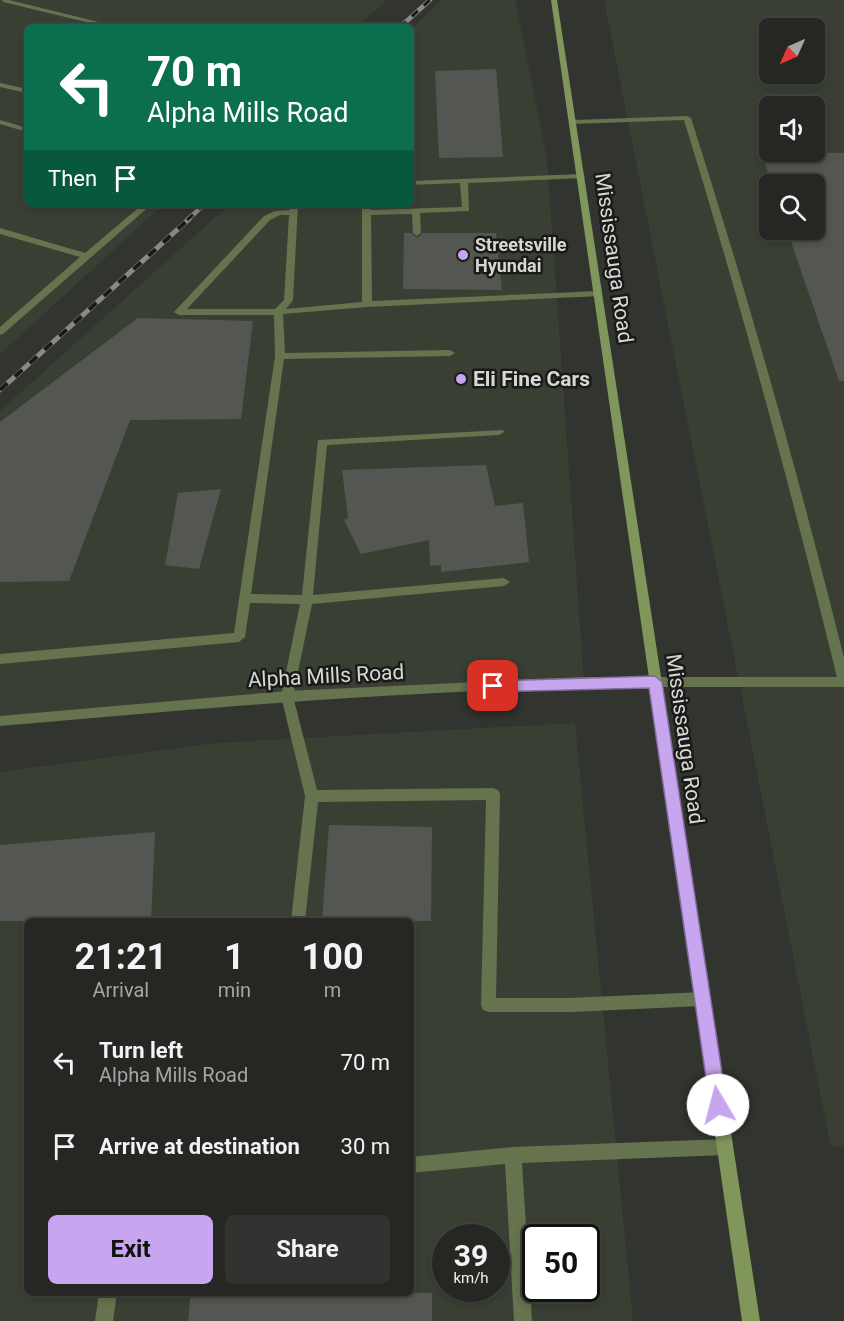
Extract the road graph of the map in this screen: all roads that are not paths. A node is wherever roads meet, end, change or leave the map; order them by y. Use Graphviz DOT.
graph roads {
  1 [pos="554,0"];
  2 [pos="2,2"];
  3 [pos="102,24"];
  4 [pos="0,85"];
  5 [pos="24,90"];
  6 [pos="0,122"];
  7 [pos="573,122"];
  8 [pos="24,129"];
  9 [pos="581,176"];
  10 [pos="464,180"];
  11 [pos="414,183"];
  12 [pos="144,207"];
  13 [pos="293,208"];
  14 [pos="367,208"];
  15 [pos="416,211"];
  16 [pos="0,231"];
  17 [pos="417,233"];
  18 [pos="86,256"];
  19 [pos="418,288"];
  20 [pos="598,294"];
  21 [pos="418,302"];
  22 [pos="367,304"];
  23 [pos="278,312"];
  24 [pos="0,332"];
  25 [pos="450,353"];
  26 [pos="280,356"];
  27 [pos="499,432"];
  28 [pos="504,582"];
  29 [pos="244,598"];
  30 [pos="307,600"];
  31 [pos="0,659"];
  32 [pos="655,682"];
  33 [pos="844,682"];
  34 [pos="287,696"];
  35 [pos="0,721"];
  36 [pos="312,796"];
  37 [pos="298,918"];
  38 [pos="703,999"];
  39 [pos="725,1147"];
  40 [pos="513,1155"];
  41 [pos="414,1165"];
  42 [pos="108,1296"];
  43 [pos="104,1321"];
  44 [pos="523,1321"];
  45 [pos="751,1321"];
  1 -- 7 [label="main road, Mississauga Road"];
  2 -- 3 [label="street"];
  4 -- 5 [label="street"];
  6 -- 8 [label="street"];
  7 -- 9 [label="main road, Mississauga Road"];
  7 -- 33 [label="street"];
  9 -- 10 [label="street"];
  9 -- 20 [label="main road, Mississauga Road"];
  10 -- 11 [label="street"];
  10 -- 15 [label="street"];
  12 -- 18 [label="street"];
  13 -- 23 [label="street"];
  13 -- 23 [label="street"];
  14 -- 15 [label="street"];
  14 -- 22 [label="street"];
  15 -- 17 [label="street"];
  16 -- 18 [label="street"];
  18 -- 24 [label="street"];
  19 -- 21 [label="street"];
  20 -- 21 [label="street"];
  20 -- 32 [label="main road, Mississauga Road"];
  21 -- 22 [label="street"];
  22 -- 23 [label="street"];
  23 -- 26 [label="street"];
  25 -- 26 [label="street"];
  26 -- 29 [label="street"];
  27 -- 30 [label="street"];
  28 -- 30 [label="street"];
  29 -- 30 [label="street"];
  29 -- 31 [label="street"];
  30 -- 34 [label="street"];
  32 -- 33 [label="street, Alpha Mills Road"];
  32 -- 34 [label="street, Alpha Mills Road"];
  32 -- 38 [label="main road, Mississauga Road"];
  34 -- 35 [label="street, Alpha Mills Road"];
  34 -- 36 [label="street"];
  36 -- 37 [label="street"];
  36 -- 38 [label="street"];
  38 -- 39 [label="main road, Mississauga Road"];
  39 -- 40 [label="street"];
  39 -- 45 [label="main road, Mississauga Road"];
  40 -- 41 [label="street"];
  40 -- 44 [label="street"];
  42 -- 43 [label="street"];
}
